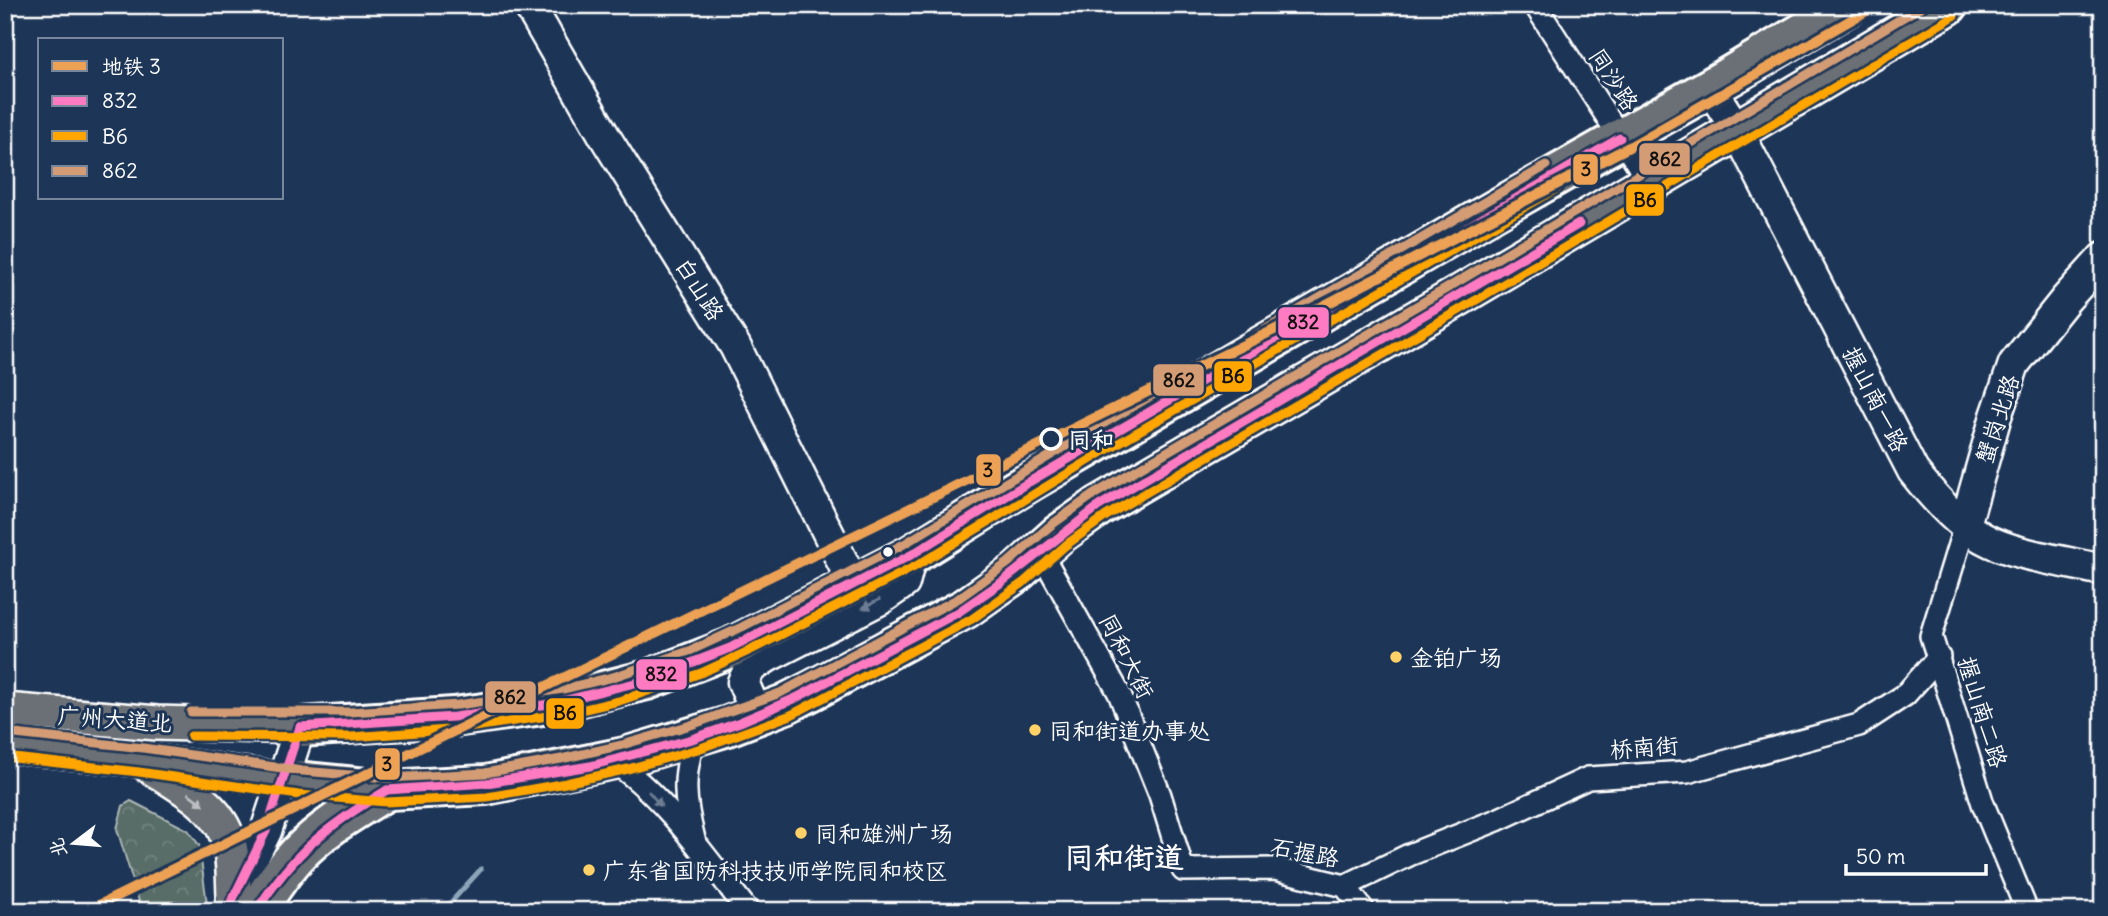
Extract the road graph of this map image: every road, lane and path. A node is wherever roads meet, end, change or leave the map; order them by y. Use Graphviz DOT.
graph roads {
  1 [pos="529,5"];
  2 [pos="1535,5"];
  3 [pos="1849,5"];
  4 [pos="1948,5"];
  5 [pos="1710,88"];
  6 [pos="1737,130"];
  7 [pos="1620,138"];
  8 [pos="1648,182"];
  9 [pos="2103,258"];
  10 [pos="1965,525"];
  11 [pos="1040,551"];
  12 [pos="911,555"];
  13 [pos="2103,570"];
  14 [pos="853,583"];
  15 [pos="1939,657"];
  16 [pos="5,710"];
  17 [pos="757,715"];
  18 [pos="300,727"];
  19 [pos="695,737"];
  20 [pos="5,745"];
  21 [pos="141,760"];
  22 [pos="610,760"];
  23 [pos="293,782"];
  24 [pos="387,790"];
  25 [pos="695,844"];
  26 [pos="1183,870"];
  27 [pos="1345,886"];
  28 [pos="243,907"];
  29 [pos="748,911"];
  30 [pos="1364,911"];
  31 [pos="2027,911"];
  1 -- 14 [label="street, 白山路"];
  2 -- 7 [label="street, 同沙路"];
  3 -- 5 [label="highway, 广州大道北"];
  4 -- 6 [label="highway, 广州大道北"];
  5 -- 6 [label="street, 握山南一路"];
  5 -- 7 [label="highway, 广州大道北"];
  6 -- 8 [label="highway, 广州大道北"];
  6 -- 10 [label="street, 握山南一路"];
  7 -- 8 [label="street, 同沙路"];
  7 -- 12 [label="highway, 广州大道北"];
  8 -- 11 [label="highway, 广州大道北"];
  9 -- 10 [label="street, 蟹岗北路"];
  10 -- 13 [label="street, 握山南一路"];
  10 -- 15 [label="street, 握山南二路"];
  11 -- 17 [label="highway, 广州大道北"];
  11 -- 26 [label="street, 同和大街"];
  12 -- 14 [label="highway, 广州大道北"];
  12 -- 17 [label="street, one-way"];
  14 -- 18 [label="highway, 广州大道北"];
  15 -- 27 [label="street, 桥南街"];
  15 -- 31 [label="street, 握山南二路"];
  16 -- 18 [label="main road, 广州大道北"];
  17 -- 19 [label="highway, 广州大道北"];
  18 -- 23 [label="street"];
  19 -- 22 [label="highway, 广州大道北"];
  19 -- 25 [label="street"];
  20 -- 21 [label="main road, 广州大道北"];
  21 -- 23 [label="main road, 广州大道北"];
  21 -- 28 [label="main road, one-way"];
  22 -- 24 [label="highway, 广州大道北"];
  22 -- 25 [label="street, one-way"];
  23 -- 24 [label="highway, 广州大道北"];
  23 -- 28 [label="street"];
  24 -- 28 [label="highway"];
  25 -- 29 [label="street"];
  26 -- 27 [label="street, 石握路"];
  27 -- 30 [label="street, 石握路"];
}
